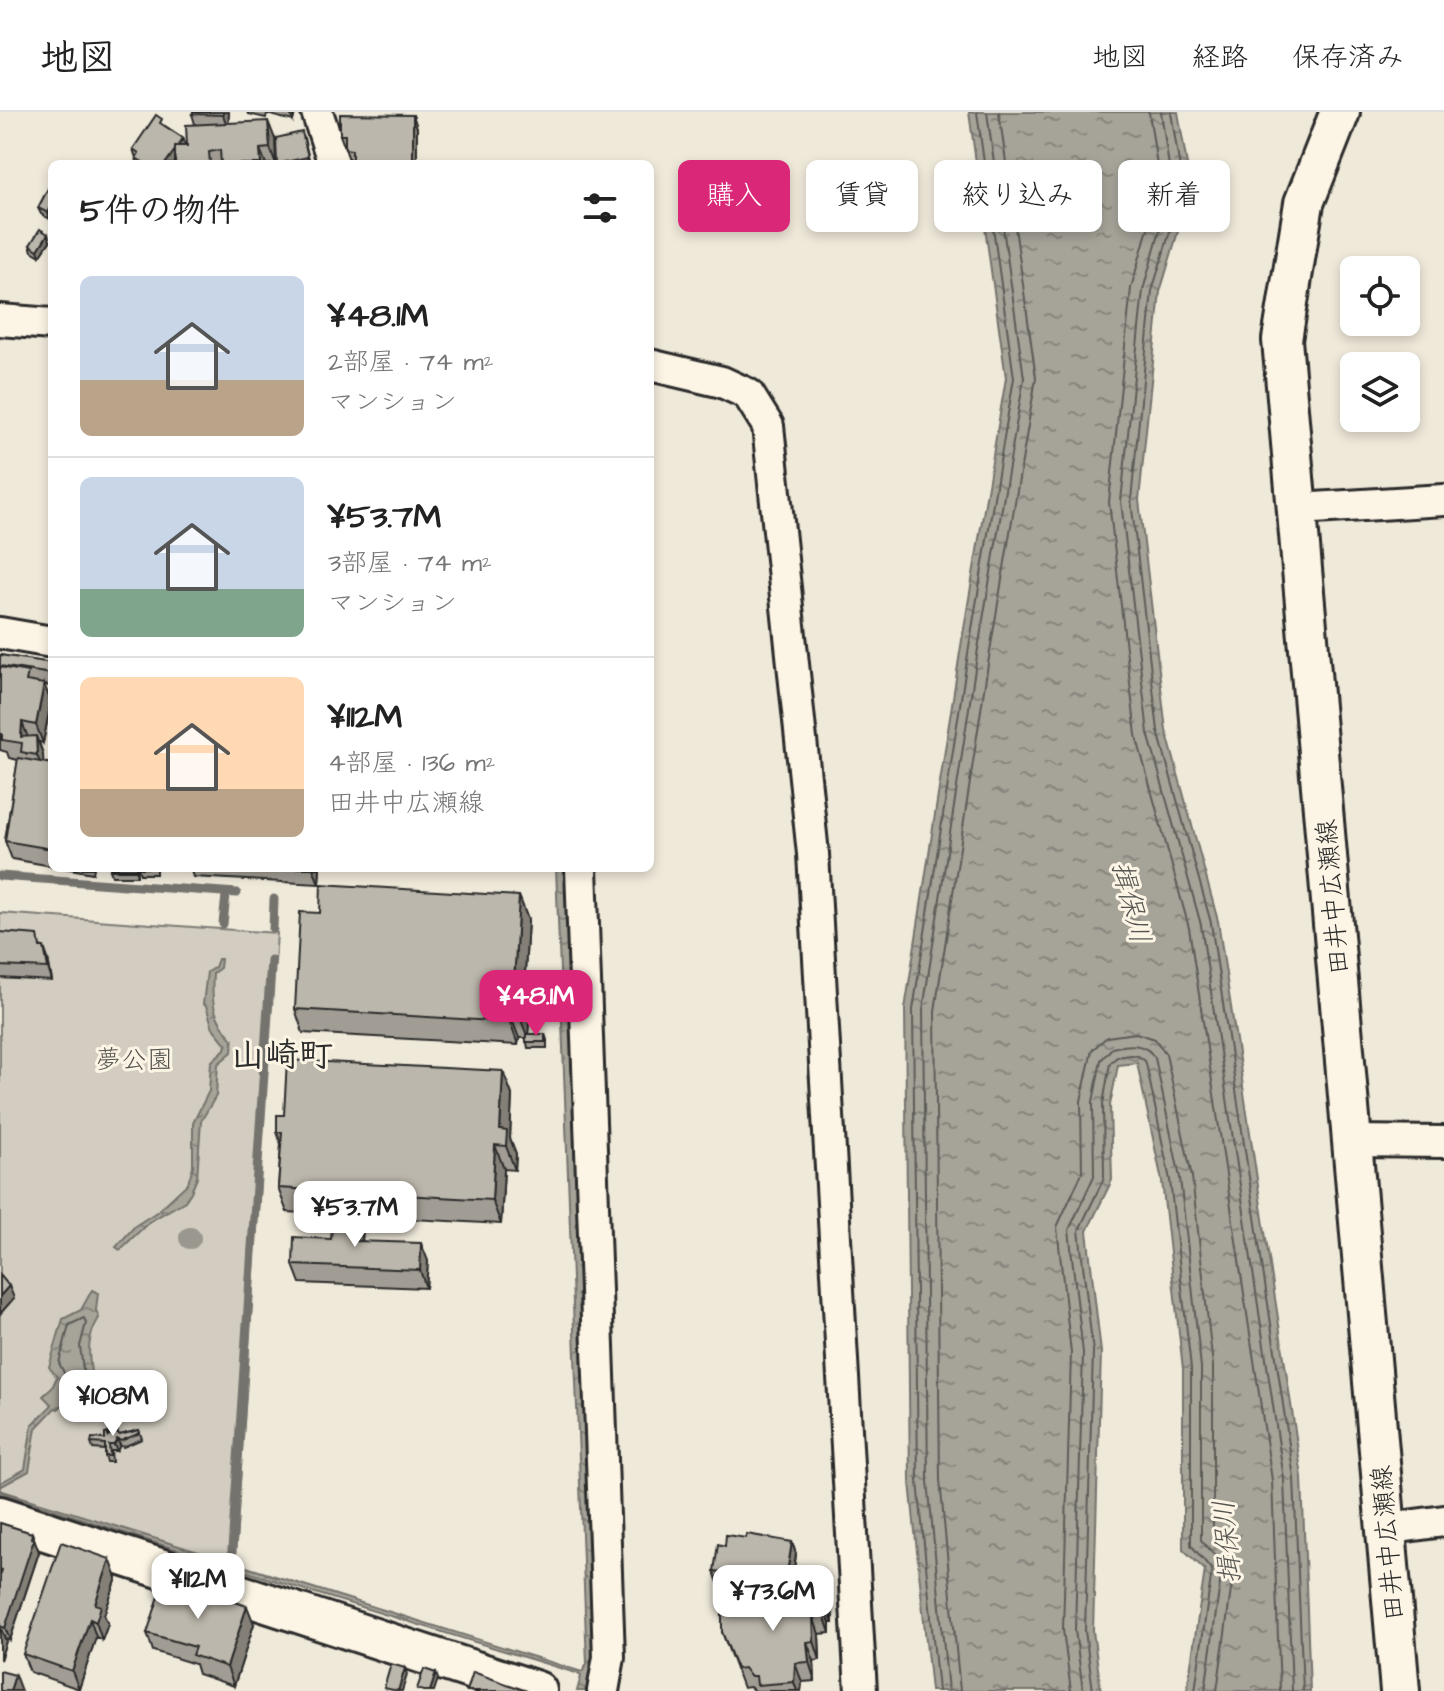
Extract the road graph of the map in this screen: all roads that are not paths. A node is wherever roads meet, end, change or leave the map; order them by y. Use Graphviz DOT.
graph roads {
  1 [pos="317,112"];
  2 [pos="1340,112"];
  3 [pos="333,160"];
  4 [pos="0,320"];
  5 [pos="48,324"];
  6 [pos="654,366"];
  7 [pos="1444,500"];
  8 [pos="1298,509"];
  9 [pos="0,633"];
  10 [pos="48,641"];
  11 [pos="581,872"];
  12 [pos="1354,1141"];
  13 [pos="1444,1142"];
  14 [pos="0,1516"];
  15 [pos="1444,1521"];
  16 [pos="1385,1529"];
  17 [pos="537,1691"];
  18 [pos="603,1691"];
  19 [pos="861,1691"];
  20 [pos="1400,1691"];
  1 -- 3 [label="street"];
  2 -- 8 [label="main road, 田井中広瀬線"];
  4 -- 5 [label="street"];
  6 -- 19 [label="street"];
  7 -- 8 [label="street"];
  8 -- 12 [label="main road, 田井中広瀬線"];
  9 -- 10 [label="street"];
  11 -- 18 [label="street"];
  12 -- 13 [label="street"];
  12 -- 16 [label="main road, 田井中広瀬線"];
  14 -- 17 [label="main road"];
  15 -- 16 [label="street"];
  16 -- 20 [label="main road, 田井中広瀬線"];
}
